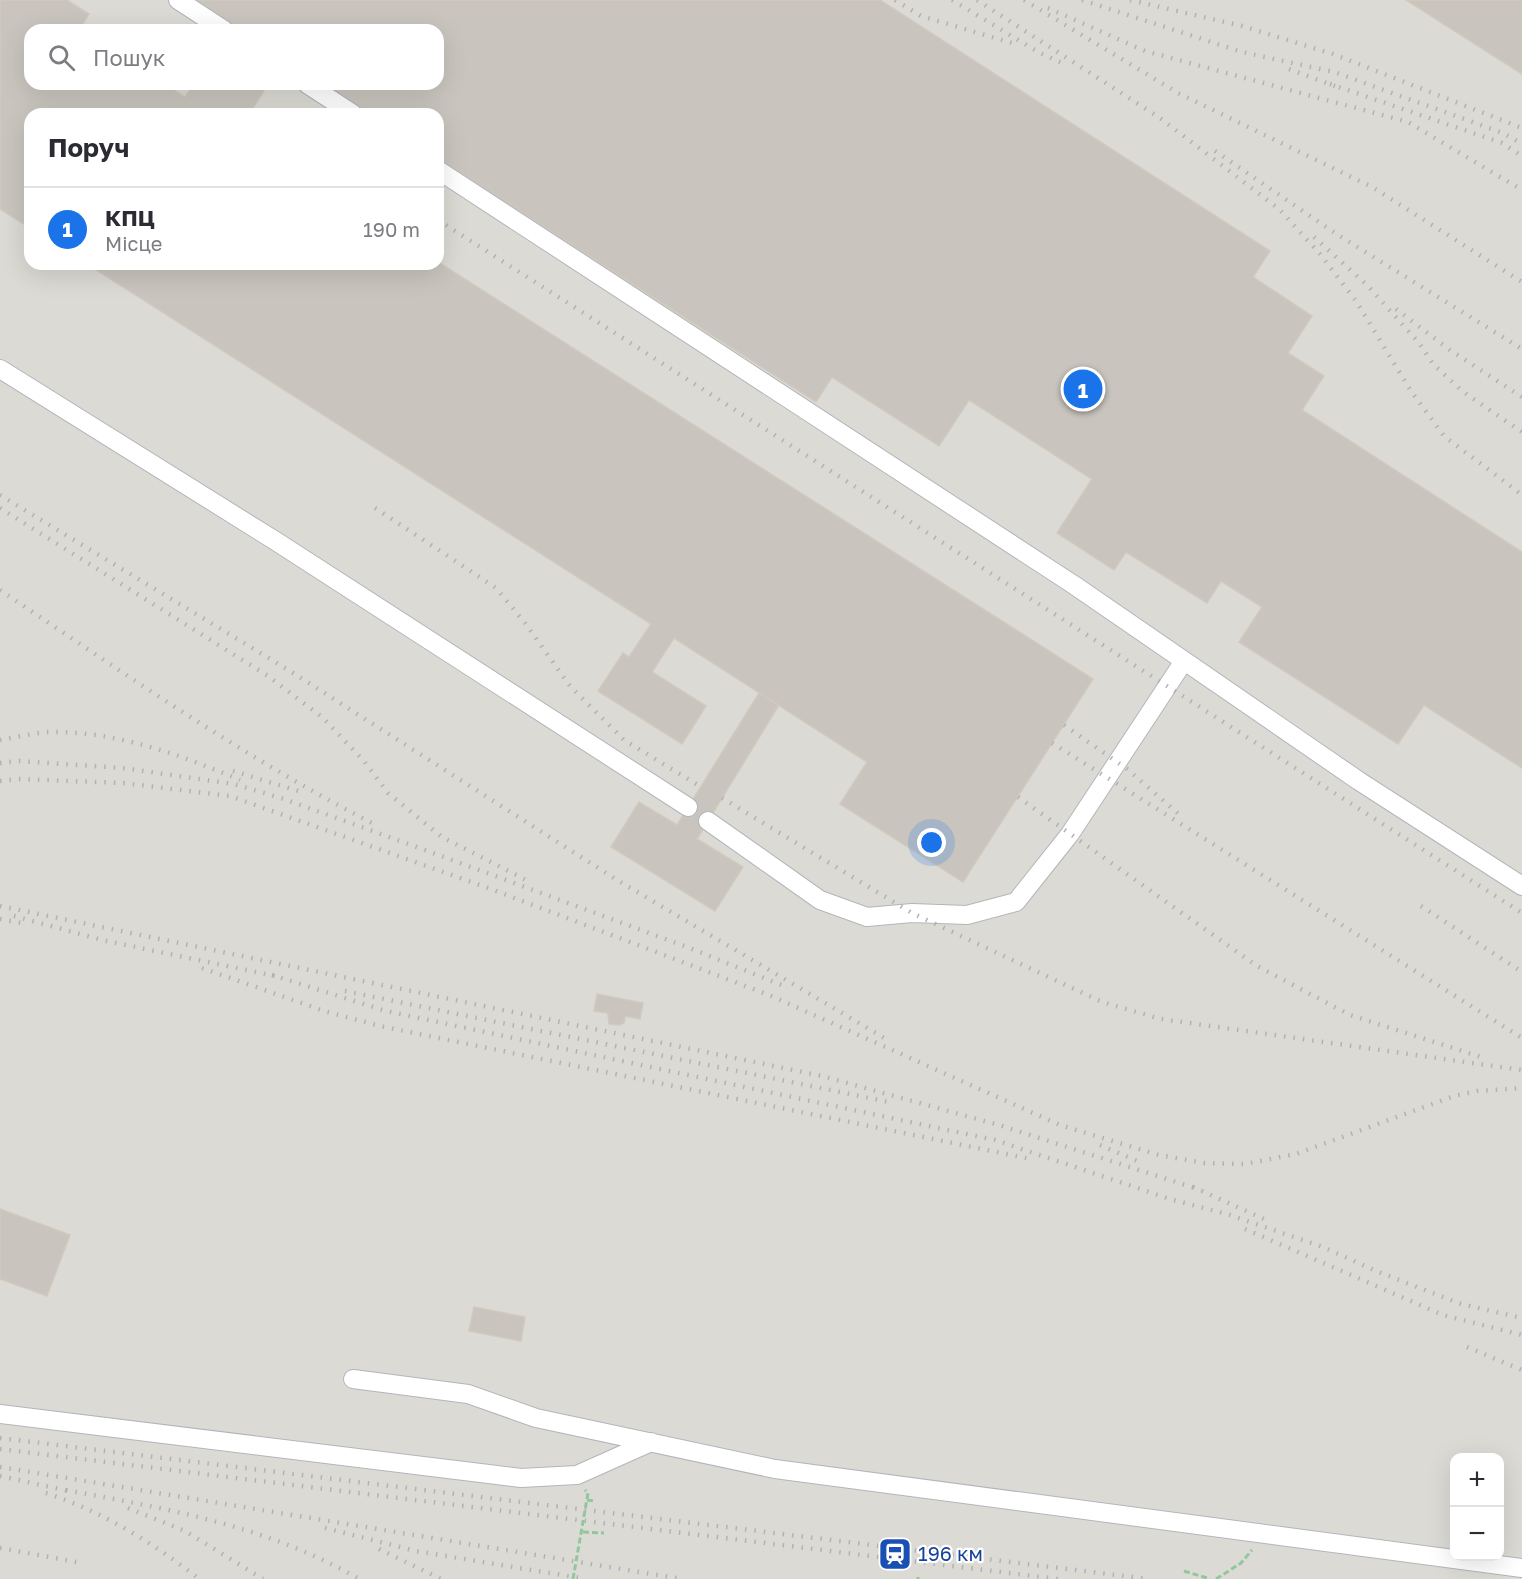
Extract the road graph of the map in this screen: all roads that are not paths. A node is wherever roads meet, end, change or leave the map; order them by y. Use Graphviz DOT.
graph roads {
  1 [pos="178,0"];
  2 [pos="215,24"];
  3 [pos="316,90"];
  4 [pos="344,108"];
  5 [pos="444,174"];
  6 [pos="0,369"];
  7 [pos="1184,661"];
  8 [pos="688,807"];
  9 [pos="708,821"];
  10 [pos="1522,886"];
  11 [pos="353,1379"];
  12 [pos="0,1414"];
  13 [pos="651,1442"];
  14 [pos="1522,1568"];
  1 -- 2 [label="lane"];
  3 -- 4 [label="lane"];
  5 -- 7 [label="lane"];
  6 -- 8 [label="lane"];
  7 -- 9 [label="lane"];
  7 -- 10 [label="lane"];
  11 -- 13 [label="lane"];
  12 -- 13 [label="lane"];
  13 -- 14 [label="lane"];
}
